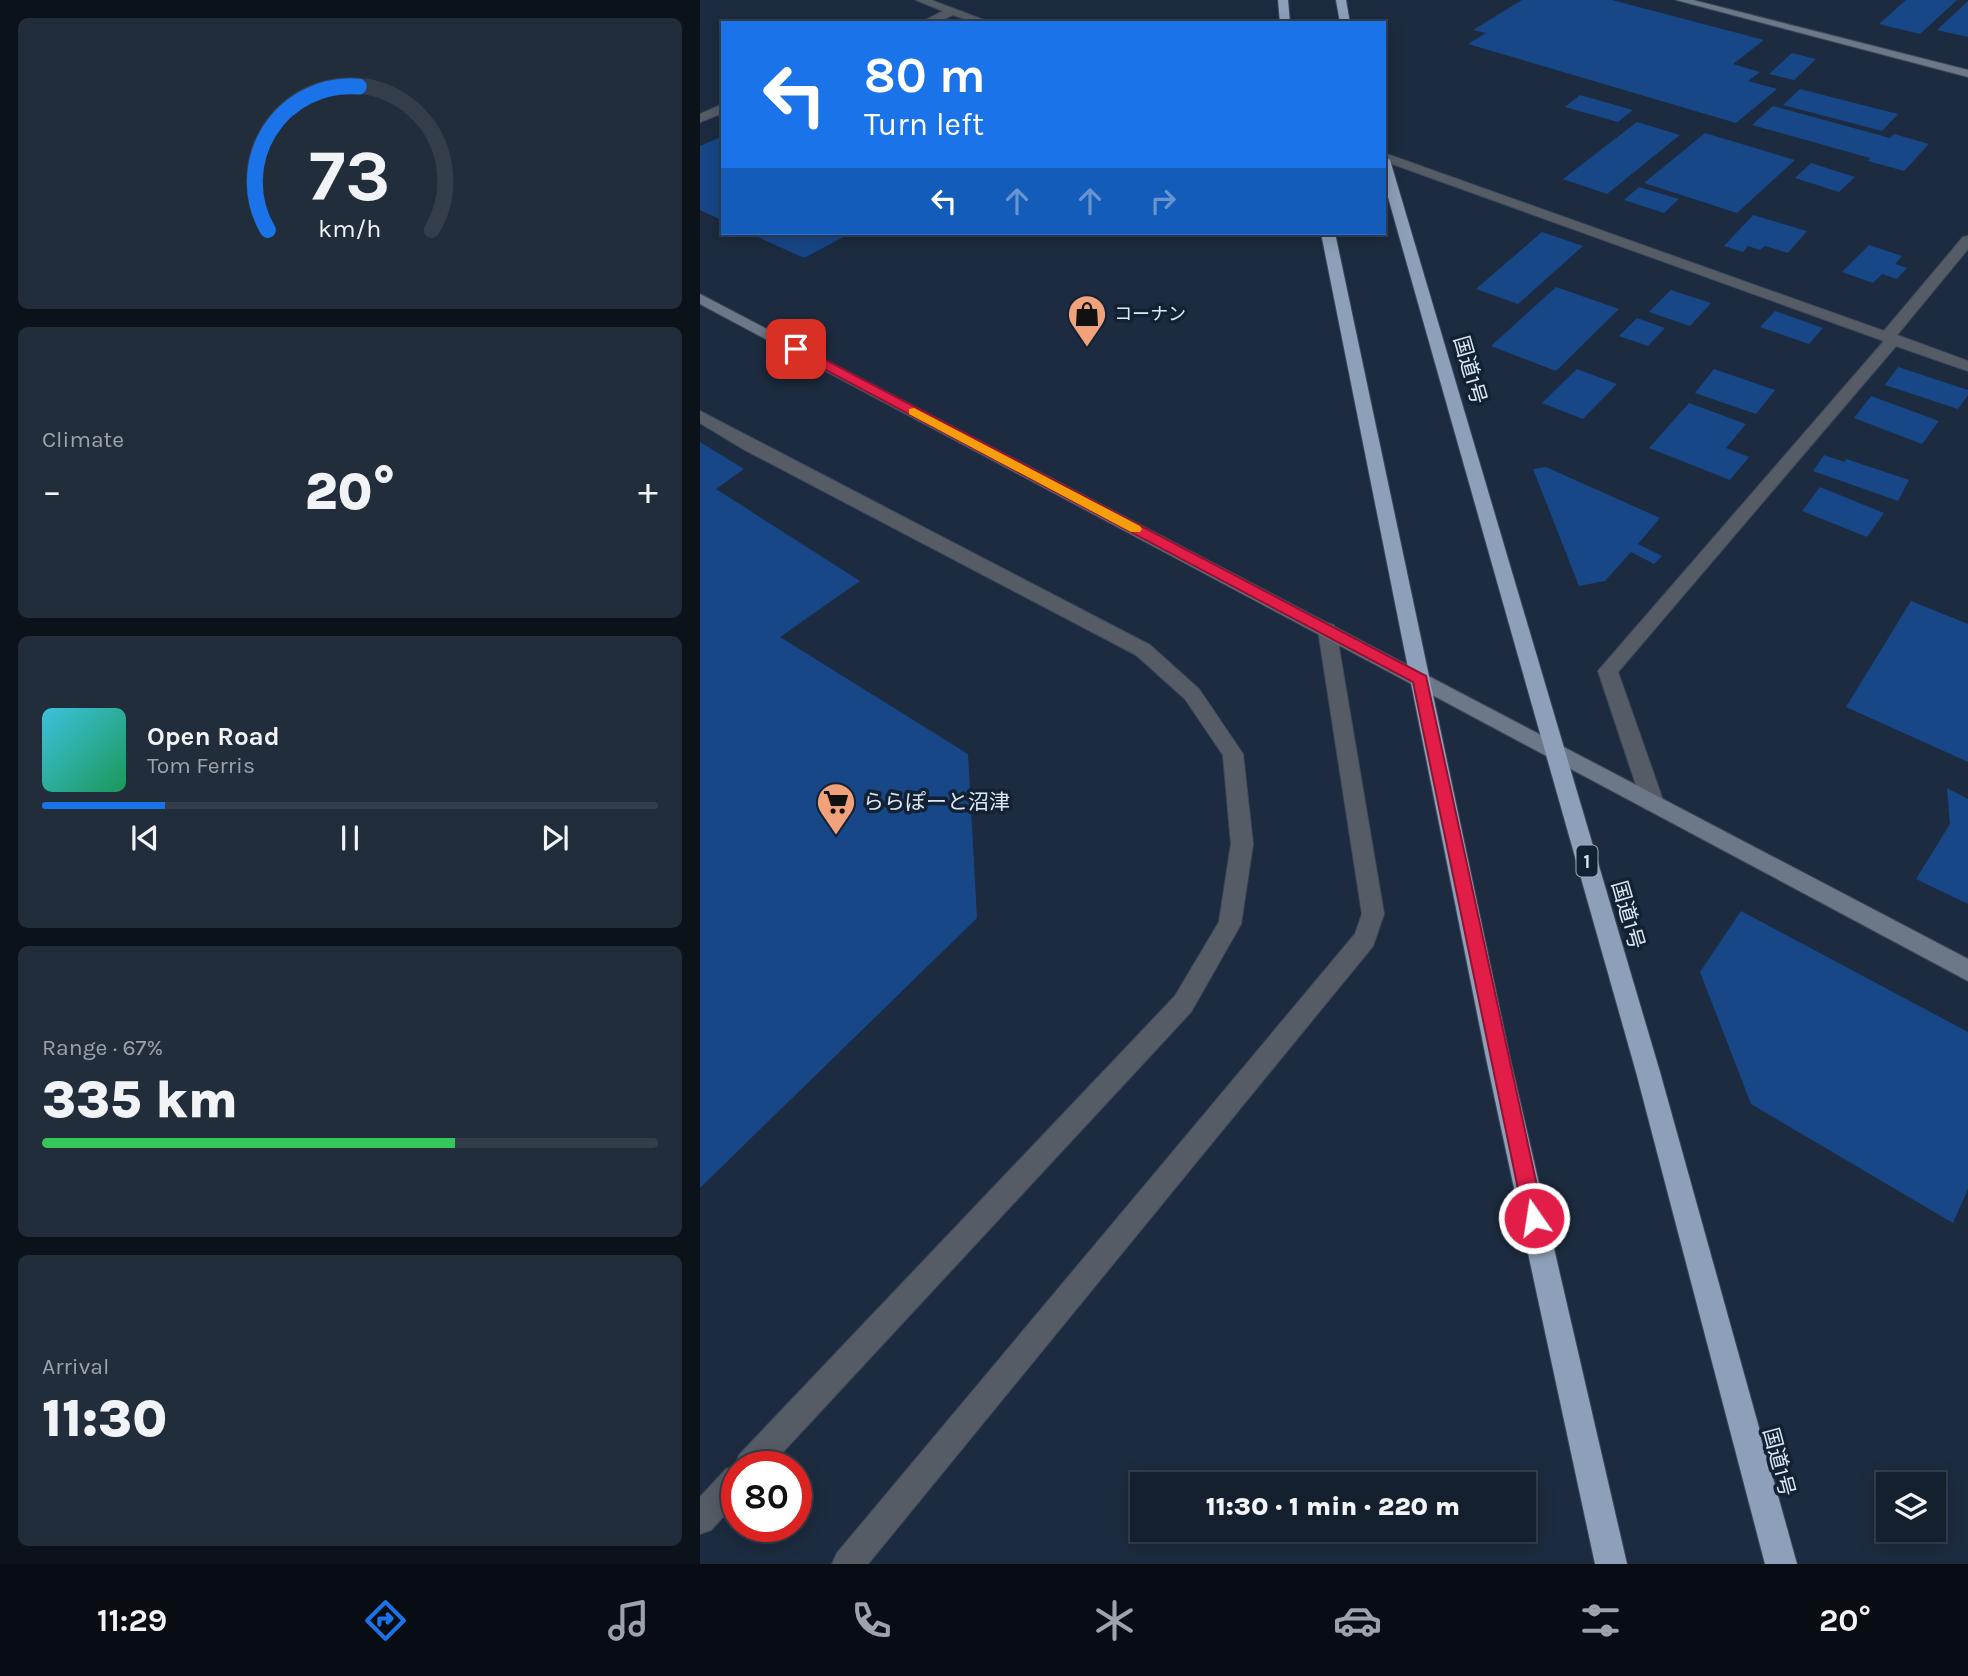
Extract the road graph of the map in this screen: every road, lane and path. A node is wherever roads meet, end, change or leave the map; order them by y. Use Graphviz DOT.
graph roads {
  1 [pos="921,0"];
  2 [pos="1283,0"];
  3 [pos="1340,0"];
  4 [pos="1681,0"];
  5 [pos="952,11"];
  6 [pos="930,21"];
  7 [pos="981,21"];
  8 [pos="1285,21"];
  9 [pos="1345,21"];
  10 [pos="1968,74"];
  11 [pos="721,109"];
  12 [pos="700,117"];
  13 [pos="1386,160"];
  14 [pos="1386,166"];
  15 [pos="1328,235"];
  16 [pos="1968,240"];
  17 [pos="700,298"];
  18 [pos="1890,338"];
  19 [pos="1968,366"];
  20 [pos="700,416"];
  21 [pos="1327,630"];
  22 [pos="1420,679"];
  23 [pos="1555,751"];
  24 [pos="1653,803"];
  25 [pos="1968,971"];
  26 [pos="764,1451"];
  27 [pos="721,1497"];
  28 [pos="700,1520"];
  29 [pos="848,1564"];
  30 [pos="1611,1564"];
  31 [pos="1781,1564"];
  1 -- 5 [label="street"];
  2 -- 8 [label="highway"];
  3 -- 9 [label="highway"];
  4 -- 10 [label="street"];
  5 -- 6 [label="street"];
  5 -- 7 [label="street"];
  11 -- 12 [label="street"];
  13 -- 18 [label="street"];
  14 -- 23 [label="highway, 国道1号 / 1"];
  15 -- 22 [label="highway"];
  16 -- 18 [label="street"];
  17 -- 21 [label="street"];
  18 -- 19 [label="street"];
  18 -- 24 [label="street"];
  20 -- 26 [label="street"];
  21 -- 22 [label="street"];
  21 -- 29 [label="street"];
  22 -- 23 [label="street"];
  22 -- 30 [label="highway"];
  23 -- 24 [label="street"];
  23 -- 31 [label="highway, 国道1号 / 1"];
  24 -- 25 [label="street"];
  27 -- 28 [label="street"];
}
